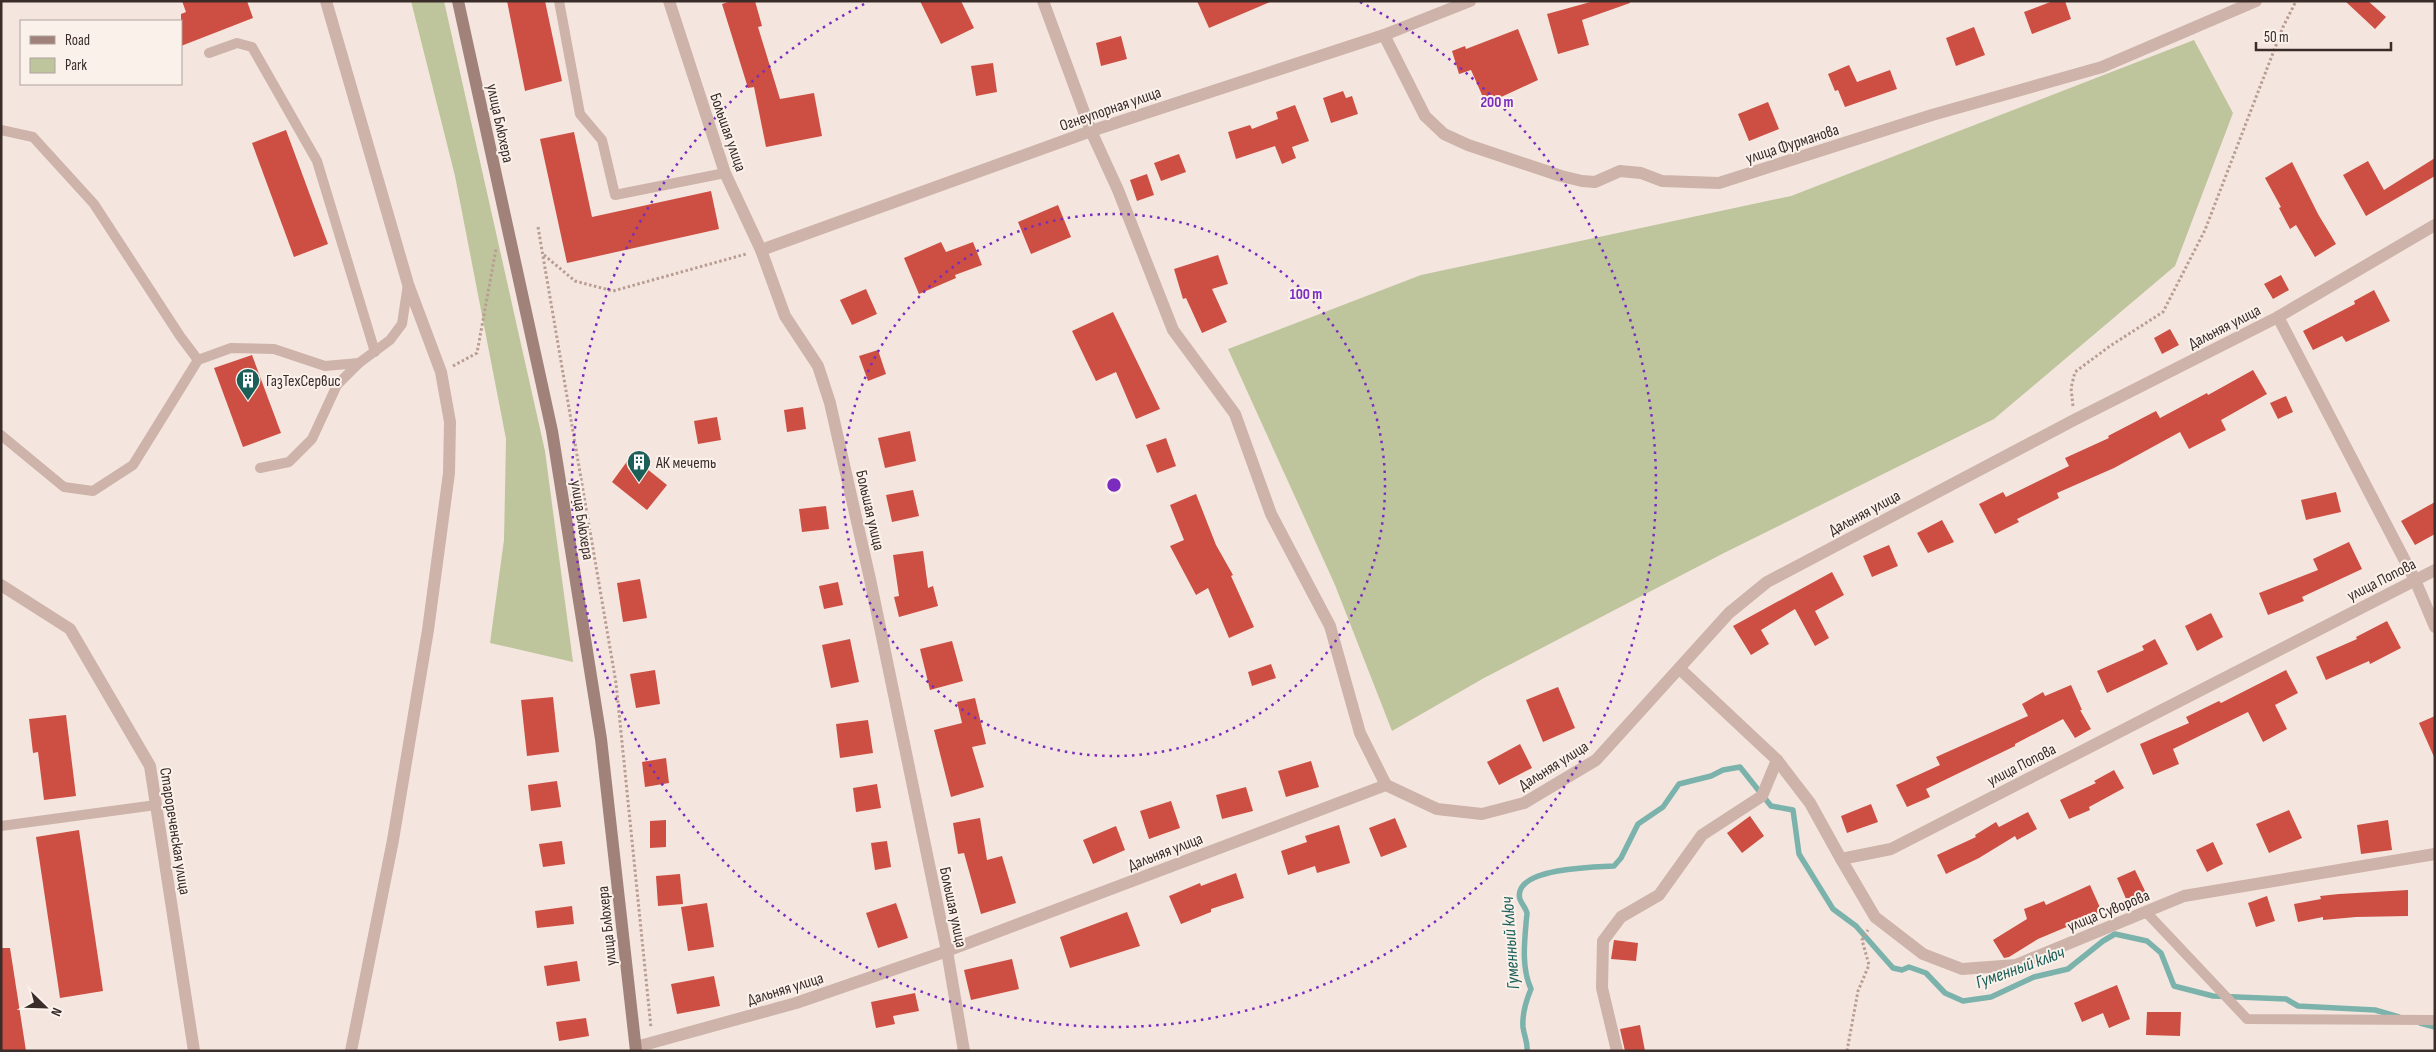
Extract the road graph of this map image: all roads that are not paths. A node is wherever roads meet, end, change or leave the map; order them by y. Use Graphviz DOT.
graph roads {
  1 [pos="326,1"];
  2 [pos="458,1"];
  3 [pos="559,1"];
  4 [pos="669,1"];
  5 [pos="1043,1"];
  6 [pos="1470,1"];
  7 [pos="2256,1"];
  8 [pos="1384,35"];
  9 [pos="209,53"];
  10 [pos="1,130"];
  11 [pos="1091,131"];
  12 [pos="725,173"];
  13 [pos="2435,225"];
  14 [pos="761,250"];
  15 [pos="408,284"];
  16 [pos="2278,317"];
  17 [pos="375,352"];
  18 [pos="198,360"];
  19 [pos="360,363"];
  20 [pos="1,435"];
  21 [pos="260,468"];
  22 [pos="2435,570"];
  23 [pos="2415,580"];
  24 [pos="1,585"];
  25 [pos="2435,626"];
  26 [pos="1680,669"];
  27 [pos="1777,760"];
  28 [pos="1386,785"];
  29 [pos="156,805"];
  30 [pos="1,826"];
  31 [pos="2435,854"];
  32 [pos="1841,858"];
  33 [pos="2146,912"];
  34 [pos="947,951"];
  35 [pos="2435,1020"];
  36 [pos="636,1049"];
  37 [pos="194,1051"];
  38 [pos="351,1051"];
  39 [pos="964,1051"];
  40 [pos="1616,1051"];
  1 -- 15 [label="street"];
  2 -- 36 [label="main road, улица Блюхера"];
  3 -- 12 [label="lane"];
  4 -- 12 [label="street, Большая улица"];
  5 -- 11 [label="street"];
  6 -- 8 [label="street, Огнеупорная улица"];
  7 -- 8 [label="street, улица Фурманова"];
  8 -- 11 [label="street, Огнеупорная улица"];
  9 -- 17 [label="lane"];
  10 -- 18 [label="lane"];
  11 -- 14 [label="street, Огнеупорная улица"];
  11 -- 28 [label="street"];
  12 -- 14 [label="street, Большая улица"];
  13 -- 16 [label="street, Дальняя улица"];
  14 -- 34 [label="street, Большая улица"];
  15 -- 17 [label="lane"];
  15 -- 38 [label="street"];
  16 -- 23 [label="street"];
  16 -- 26 [label="street, Дальняя улица"];
  17 -- 19 [label="lane"];
  18 -- 19 [label="lane"];
  18 -- 20 [label="lane"];
  19 -- 21 [label="lane"];
  22 -- 23 [label="street, улица Попова"];
  23 -- 25 [label="street"];
  23 -- 32 [label="street, улица Попова"];
  24 -- 29 [label="street, Старореченская улица"];
  26 -- 27 [label="street"];
  26 -- 28 [label="street, Дальняя улица"];
  27 -- 32 [label="street"];
  27 -- 40 [label="street"];
  28 -- 34 [label="street, Дальняя улица"];
  29 -- 30 [label="lane"];
  29 -- 37 [label="street, Старореченская улица"];
  31 -- 33 [label="street, улица Суворова"];
  32 -- 33 [label="street, улица Суворова"];
  33 -- 35 [label="lane"];
  34 -- 36 [label="street, Дальняя улица"];
  34 -- 39 [label="street, Большая улица"];
}
